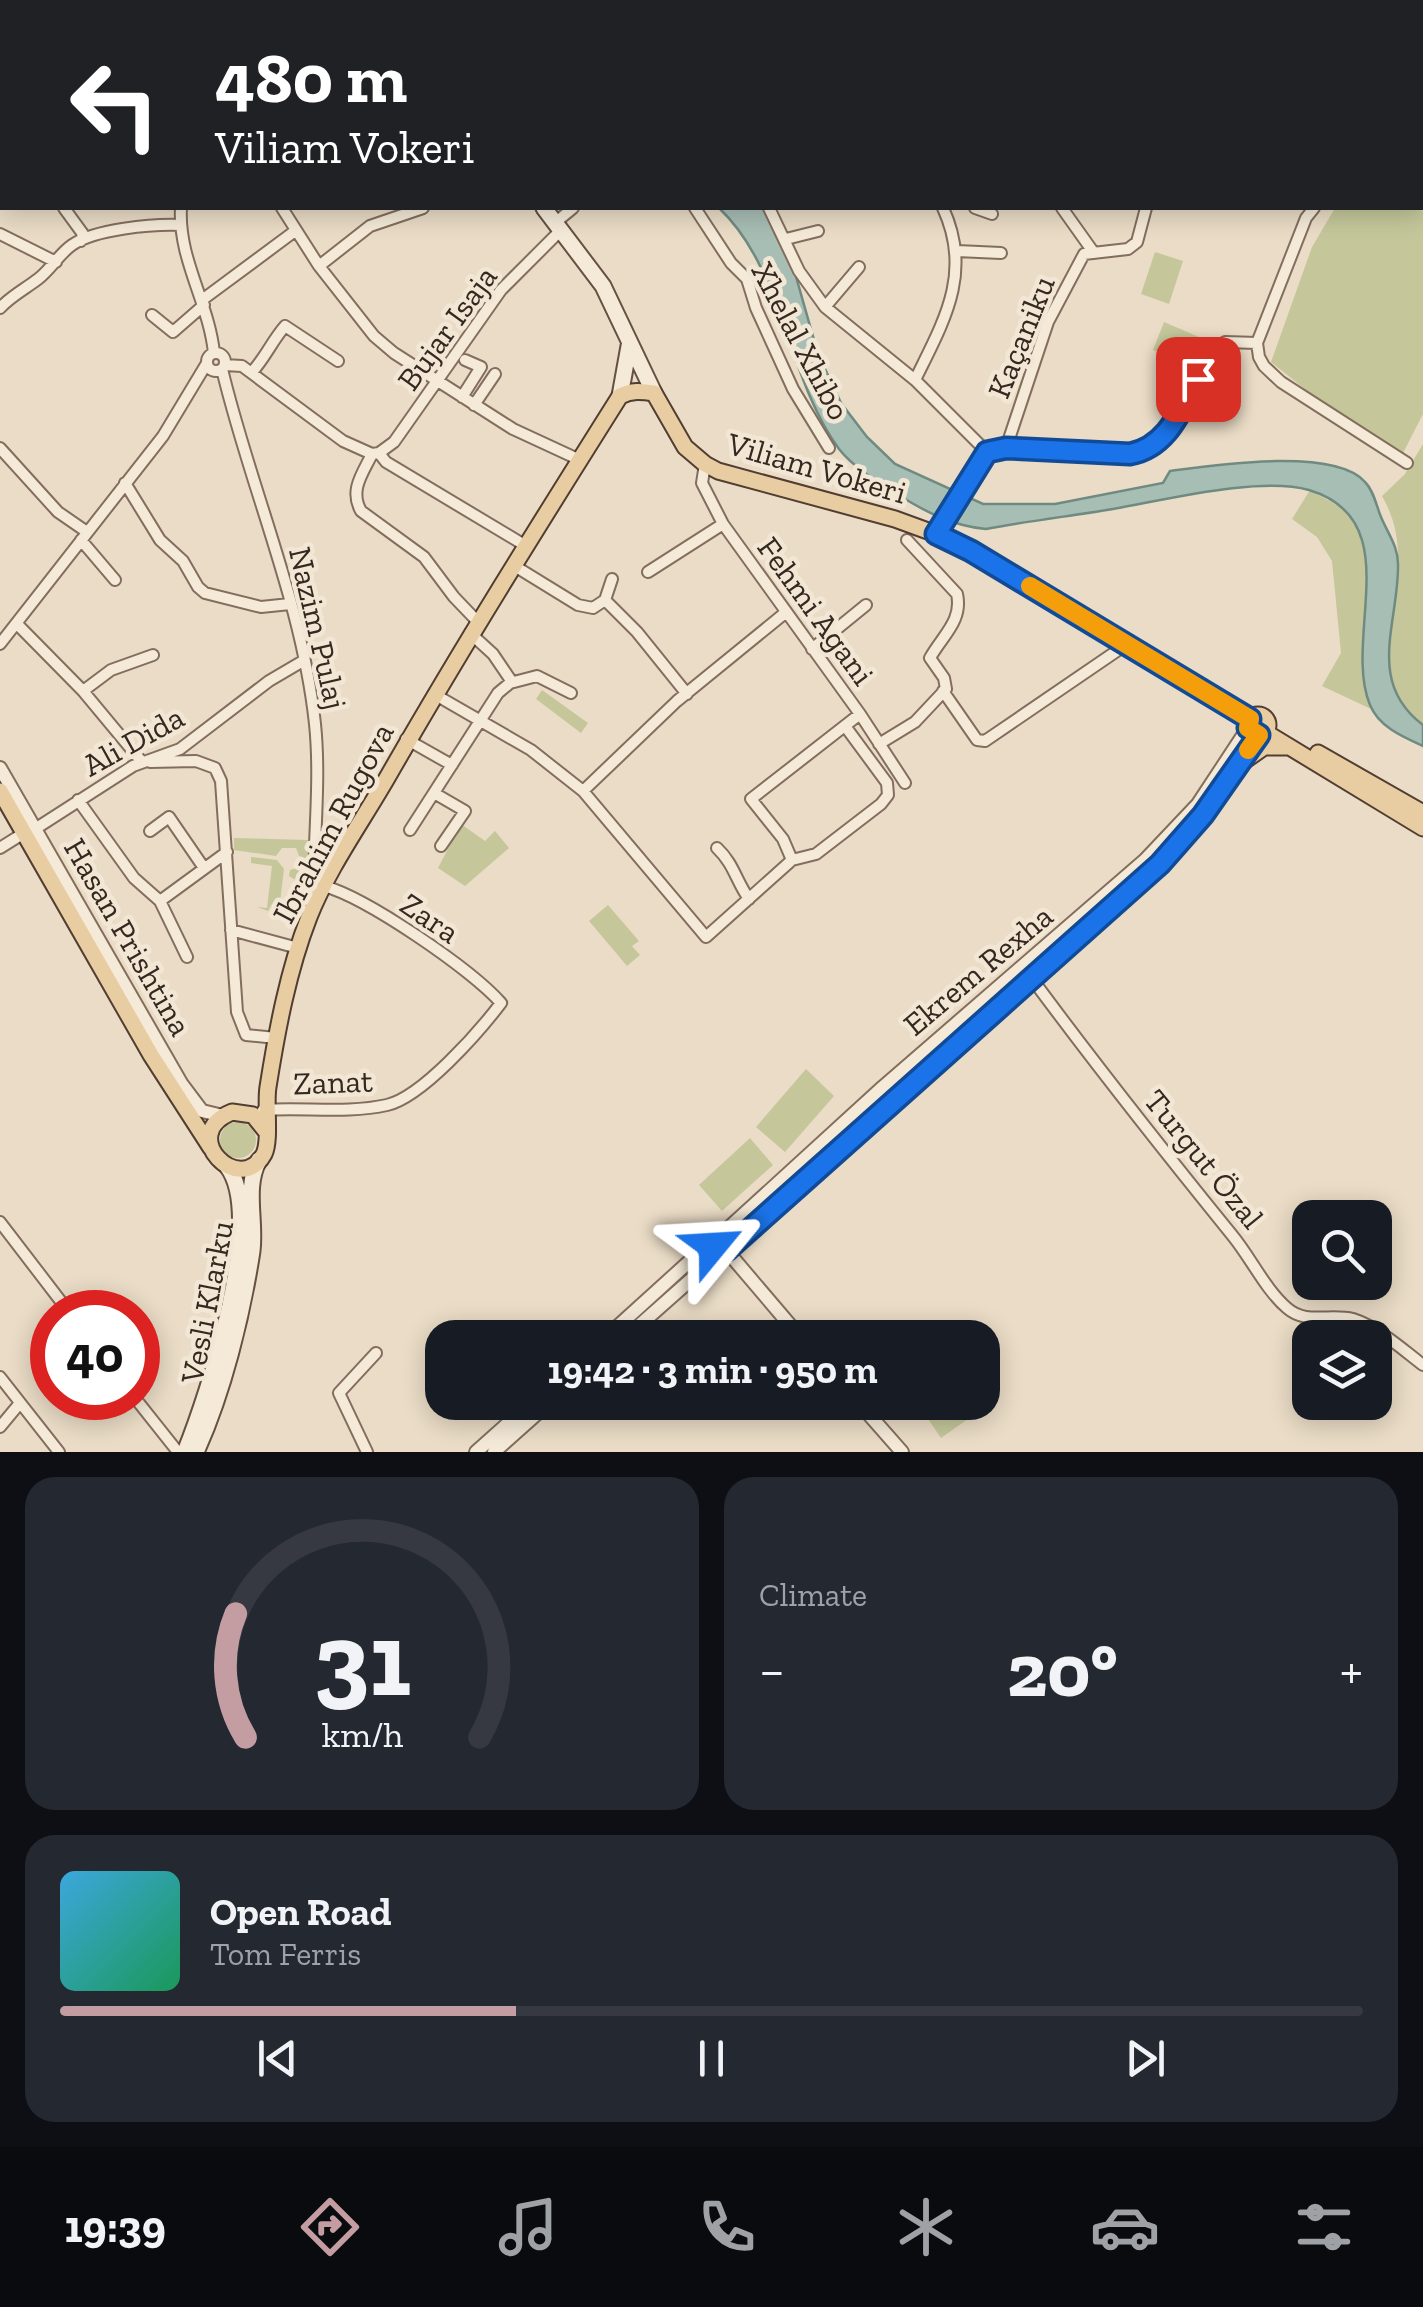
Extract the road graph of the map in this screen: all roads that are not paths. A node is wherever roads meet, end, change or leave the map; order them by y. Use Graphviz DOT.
graph roads {
  1 [pos="1231,0"];
  2 [pos="1253,0"];
  3 [pos="65,210"];
  4 [pos="181,210"];
  5 [pos="283,210"];
  6 [pos="417,210"];
  7 [pos="546,210"];
  8 [pos="571,210"];
  9 [pos="696,210"];
  10 [pos="770,210"];
  11 [pos="946,210"];
  12 [pos="981,210"];
  13 [pos="1063,210"];
  14 [pos="1145,210"];
  15 [pos="1312,210"];
  16 [pos="992,214"];
  17 [pos="180,225"];
  18 [pos="559,225"];
  19 [pos="295,231"];
  20 [pos="818,231"];
  21 [pos="0,234"];
  22 [pos="786,239"];
  23 [pos="81,241"];
  24 [pos="957,251"];
  25 [pos="1001,253"];
  26 [pos="1094,253"];
  27 [pos="56,262"];
  28 [pos="319,266"];
  29 [pos="860,267"];
  30 [pos="203,303"];
  31 [pos="825,307"];
  32 [pos="0,308"];
  33 [pos="152,314"];
  34 [pos="1258,343"];
  35 [pos="629,346"];
  36 [pos="211,358"];
  37 [pos="466,360"];
  38 [pos="338,361"];
  39 [pos="223,367"];
  40 [pos="252,372"];
  41 [pos="495,374"];
  42 [pos="915,380"];
  43 [pos="439,382"];
  44 [pos="654,393"];
  45 [pos="462,396"];
  46 [pos="620,396"];
  47 [pos="474,404"];
  48 [pos="0,448"];
  49 [pos="829,448"];
  50 [pos="1006,448"];
  51 [pos="987,452"];
  52 [pos="376,454"];
  53 [pos="580,460"];
  54 [pos="1407,463"];
  55 [pos="705,464"];
  56 [pos="125,483"];
  57 [pos="722,524"];
  58 [pos="939,529"];
  59 [pos="84,536"];
  60 [pos="907,540"];
  61 [pos="526,546"];
  62 [pos="513,565"];
  63 [pos="648,572"];
  64 [pos="612,579"];
  65 [pos="115,580"];
  66 [pos="605,600"];
  67 [pos="290,604"];
  68 [pos="866,604"];
  69 [pos="786,614"];
  70 [pos="17,624"];
  71 [pos="474,627"];
  72 [pos="0,644"];
  73 [pos="1127,644"];
  74 [pos="812,649"];
  75 [pos="153,655"];
  76 [pos="303,661"];
  77 [pos="512,682"];
  78 [pos="943,691"];
  79 [pos="83,692"];
  80 [pos="571,693"];
  81 [pos="434,694"];
  82 [pos="686,694"];
  83 [pos="860,714"];
  84 [pos="480,720"];
  85 [pos="845,726"];
  86 [pos="1258,727"];
  87 [pos="195,739"];
  88 [pos="406,739"];
  89 [pos="880,744"];
  90 [pos="1290,747"];
  91 [pos="146,762"];
  92 [pos="206,764"];
  93 [pos="452,765"];
  94 [pos="1237,766"];
  95 [pos="0,768"];
  96 [pos="906,783"];
  97 [pos="0,791"];
  98 [pos="583,791"];
  99 [pos="434,793"];
  100 [pos="78,800"];
  101 [pos="1423,813"];
  102 [pos="1423,828"];
  103 [pos="410,830"];
  104 [pos="30,831"];
  105 [pos="150,831"];
  106 [pos="441,846"];
  107 [pos="0,848"];
  108 [pos="718,848"];
  109 [pos="227,852"];
  110 [pos="792,860"];
  111 [pos="204,868"];
  112 [pos="324,886"];
  113 [pos="750,899"];
  114 [pos="160,900"];
  115 [pos="314,905"];
  116 [pos="231,930"];
  117 [pos="298,948"];
  118 [pos="187,957"];
  119 [pos="1028,974"];
  120 [pos="501,1003"];
  121 [pos="276,1038"];
  122 [pos="266,1110"];
  123 [pos="247,1112"];
  124 [pos="223,1116"];
  125 [pos="265,1130"];
  126 [pos="211,1148"];
  127 [pos="259,1160"];
  128 [pos="227,1166"];
  129 [pos="0,1222"];
  130 [pos="723,1244"];
  131 [pos="52,1290"];
  132 [pos="628,1320"];
  133 [pos="644,1320"];
  134 [pos="786,1320"];
  135 [pos="376,1353"];
  136 [pos="1423,1365"];
  137 [pos="0,1377"];
  138 [pos="20,1403"];
  139 [pos="154,1420"];
  140 [pos="512,1420"];
  141 [pos="530,1420"];
  142 [pos="874,1420"];
  143 [pos="0,1427"];
  144 [pos="59,1452"];
  145 [pos="181,1452"];
  146 [pos="196,1452"];
  147 [pos="366,1452"];
  148 [pos="476,1452"];
  149 [pos="494,1452"];
  150 [pos="902,1452"];
  1 -- 2 [label="street"];
  3 -- 23 [label="street"];
  4 -- 17 [label="street"];
  5 -- 19 [label="street"];
  6 -- 28 [label="street"];
  7 -- 18 [label="main road, Viliam Vokeri"];
  8 -- 18 [label="street"];
  9 -- 49 [label="street, Xhelal Xhibo"];
  10 -- 22 [label="street"];
  11 -- 24 [label="street"];
  12 -- 16 [label="street"];
  13 -- 26 [label="street, Kaçaniku"];
  14 -- 26 [label="street, Kaçaniku"];
  15 -- 34 [label="street"];
  17 -- 23 [label="street"];
  17 -- 30 [label="street"];
  18 -- 35 [label="main road, Viliam Vokeri"];
  18 -- 43 [label="street, Bujar Isaja"];
  19 -- 28 [label="street"];
  19 -- 30 [label="street"];
  20 -- 22 [label="street"];
  21 -- 27 [label="street"];
  22 -- 31 [label="street"];
  23 -- 27 [label="street"];
  24 -- 25 [label="street"];
  24 -- 42 [label="street"];
  26 -- 50 [label="street, Kaçaniku"];
  27 -- 32 [label="street"];
  28 -- 43 [label="street"];
  29 -- 31 [label="street"];
  30 -- 33 [label="street"];
  30 -- 36 [label="street"];
  31 -- 42 [label="street"];
  34 -- 50 [label="street"];
  34 -- 54 [label="street"];
  35 -- 44 [label="main road, Viliam Vokeri"];
  35 -- 46 [label="main road, Ibrahim Rugova"];
  36 -- 39 [label="street"];
  36 -- 56 [label="street"];
  37 -- 45 [label="street"];
  38 -- 40 [label="street"];
  39 -- 40 [label="street"];
  39 -- 67 [label="street, Nazim Pulaj"];
  40 -- 52 [label="street"];
  41 -- 47 [label="street"];
  42 -- 51 [label="street"];
  43 -- 45 [label="street"];
  43 -- 52 [label="street, Bujar Isaja"];
  44 -- 46 [label="main road"];
  44 -- 55 [label="main road, Viliam Vokeri"];
  45 -- 47 [label="street"];
  46 -- 53 [label="main road, Ibrahim Rugova"];
  47 -- 53 [label="street"];
  48 -- 59 [label="street"];
  50 -- 51 [label="street"];
  51 -- 58 [label="street"];
  52 -- 61 [label="street"];
  52 -- 71 [label="street"];
  53 -- 61 [label="main road, Ibrahim Rugova"];
  55 -- 57 [label="street, Fehmi Agani"];
  55 -- 58 [label="main road, Viliam Vokeri"];
  56 -- 59 [label="street"];
  56 -- 67 [label="street"];
  57 -- 63 [label="street"];
  57 -- 69 [label="street, Fehmi Agani"];
  58 -- 73 [label="main road, Viliam Vokeri"];
  59 -- 65 [label="street"];
  59 -- 70 [label="street"];
  60 -- 78 [label="street"];
  61 -- 62 [label="main road, Ibrahim Rugova"];
  62 -- 66 [label="street"];
  62 -- 71 [label="main road, Ibrahim Rugova"];
  64 -- 66 [label="street"];
  66 -- 82 [label="street"];
  67 -- 76 [label="street, Nazim Pulaj"];
  68 -- 74 [label="street"];
  69 -- 74 [label="street, Fehmi Agani"];
  69 -- 82 [label="street"];
  70 -- 72 [label="street"];
  70 -- 79 [label="street"];
  71 -- 77 [label="street"];
  71 -- 81 [label="main road, Ibrahim Rugova"];
  73 -- 78 [label="street"];
  73 -- 86 [label="main road, Viliam Vokeri"];
  74 -- 83 [label="street, Fehmi Agani"];
  75 -- 79 [label="street"];
  76 -- 87 [label="street, Ali Dida"];
  76 -- 115 [label="street, Nazim Pulaj"];
  77 -- 80 [label="street"];
  77 -- 84 [label="street"];
  78 -- 89 [label="street"];
  79 -- 91 [label="street"];
  81 -- 84 [label="street"];
  81 -- 88 [label="main road, Ibrahim Rugova"];
  82 -- 98 [label="street"];
  83 -- 85 [label="street"];
  83 -- 89 [label="street, Fehmi Agani"];
  84 -- 93 [label="street"];
  84 -- 98 [label="street"];
  85 -- 110 [label="street"];
  85 -- 110 [label="street"];
  86 -- 90 [label="main road, Viliam Vokeri"];
  86 -- 94 [label="street, Ekrem Rexha"];
  86 -- 101 [label="main road, Viliam Vokeri"];
  86 -- 119 [label="street, Ekrem Rexha"];
  87 -- 91 [label="street, Ali Dida"];
  87 -- 92 [label="street"];
  88 -- 93 [label="street"];
  88 -- 112 [label="main road, Ibrahim Rugova"];
  89 -- 96 [label="street, Fehmi Agani"];
  90 -- 94 [label="main road"];
  90 -- 102 [label="main road, Viliam Vokeri"];
  91 -- 92 [label="street"];
  91 -- 100 [label="street, Ali Dida"];
  92 -- 109 [label="street"];
  93 -- 99 [label="street"];
  94 -- 119 [label="street, Ekrem Rexha"];
  95 -- 104 [label="street, Hasan Prishtina"];
  97 -- 104 [label="main road, Hasan Prishtina"];
  98 -- 113 [label="street"];
  99 -- 103 [label="street"];
  99 -- 106 [label="street"];
  100 -- 104 [label="street, Ali Dida"];
  100 -- 114 [label="street"];
  104 -- 107 [label="street, Ali Dida"];
  104 -- 124 [label="street, Hasan Prishtina"];
  104 -- 126 [label="main road, Hasan Prishtina"];
  105 -- 111 [label="street"];
  108 -- 113 [label="street"];
  109 -- 111 [label="street"];
  109 -- 116 [label="street"];
  110 -- 113 [label="street"];
  111 -- 114 [label="street"];
  112 -- 115 [label="main road, Ibrahim Rugova"];
  112 -- 120 [label="street, Zara"];
  114 -- 118 [label="street"];
  115 -- 117 [label="main road, Ibrahim Rugova"];
  116 -- 117 [label="street"];
  116 -- 121 [label="street"];
  117 -- 121 [label="main road, Ibrahim Rugova"];
  119 -- 130 [label="street, Ekrem Rexha"];
  119 -- 136 [label="street, Turgut Özal"];
  120 -- 122 [label="street, Zanat"];
  121 -- 122 [label="main road, Ibrahim Rugova"];
  122 -- 123 [label="street, Zanat"];
  122 -- 125 [label="main road, Ibrahim Rugova"];
  123 -- 124 [label="main road"];
  123 -- 125 [label="main road"];
  124 -- 126 [label="main road"];
  125 -- 127 [label="main road"];
  126 -- 128 [label="main road"];
  127 -- 128 [label="main road"];
  127 -- 146 [label="main road, Vesli Klarku"];
  128 -- 145 [label="main road, Vesli Klarku"];
  129 -- 131 [label="street"];
  130 -- 132 [label="street, Ekrem Rexha"];
  130 -- 133 [label="street, Ekrem Rexha"];
  130 -- 134 [label="street"];
  135 -- 147 [label="street"];
  137 -- 138 [label="street"];
  138 -- 143 [label="street"];
  138 -- 144 [label="street"];
  139 -- 145 [label="street"];
  140 -- 148 [label="street"];
  141 -- 149 [label="street"];
  142 -- 150 [label="street"];
}
